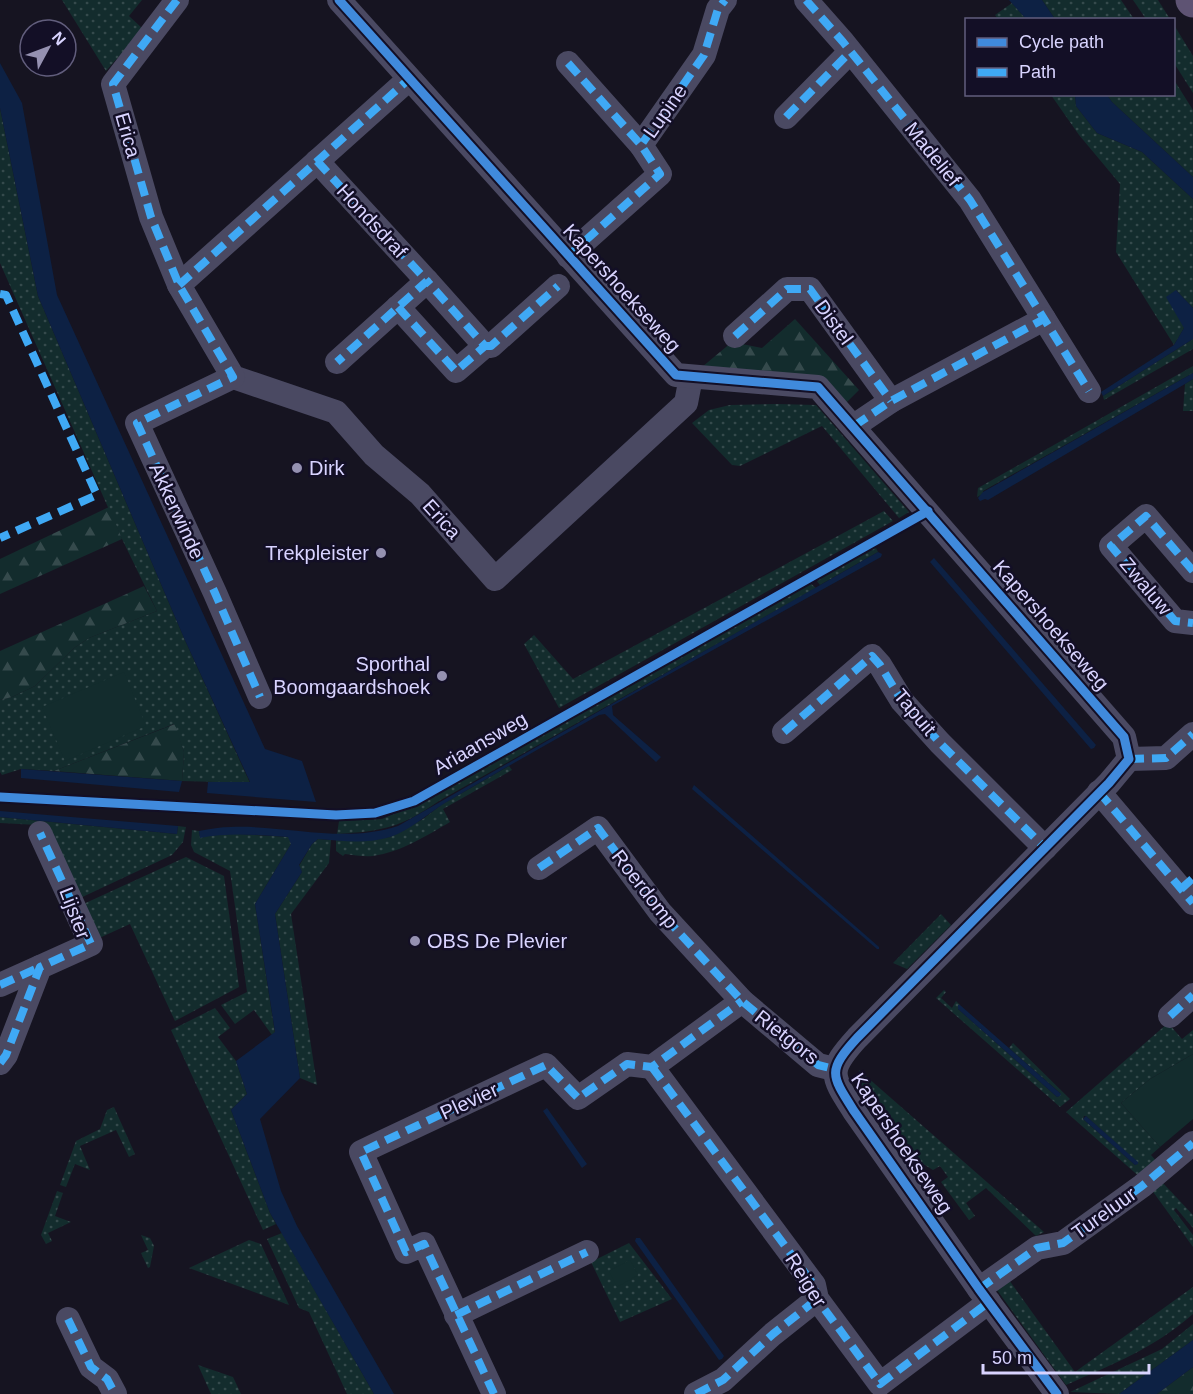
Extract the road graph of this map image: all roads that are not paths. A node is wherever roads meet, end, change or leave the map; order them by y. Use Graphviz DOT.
graph roads {
  1 [pos="177,0"];
  2 [pos="339,0"];
  3 [pos="725,0"];
  4 [pos="806,0"];
  5 [pos="850,52"];
  6 [pos="568,63"];
  7 [pos="409,79"];
  8 [pos="786,117"];
  9 [pos="641,145"];
  10 [pos="317,161"];
  11 [pos="568,256"];
  12 [pos="427,281"];
  13 [pos="179,285"];
  14 [pos="558,285"];
  15 [pos="398,307"];
  16 [pos="1044,319"];
  17 [pos="735,336"];
  18 [pos="485,346"];
  19 [pos="337,362"];
  20 [pos="233,377"];
  21 [pos="691,377"];
  22 [pos="1089,391"];
  23 [pos="891,401"];
  24 [pos="854,426"];
  25 [pos="1193,571"];
  26 [pos="1193,623"];
  27 [pos="260,698"];
  28 [pos="784,732"];
  29 [pos="1193,734"];
  30 [pos="1129,759"];
  31 [pos="1099,792"];
  32 [pos="40,833"];
  33 [pos="1045,848"];
  34 [pos="539,868"];
  35 [pos="1189,890"];
  36 [pos="40,967"];
  37 [pos="0,985"];
  38 [pos="1193,995"];
  39 [pos="742,1001"];
  40 [pos="1170,1016"];
  41 [pos="0,1063"];
  42 [pos="651,1066"];
  43 [pos="834,1070"];
  44 [pos="1193,1143"];
  45 [pos="587,1252"];
  46 [pos="984,1295"];
  47 [pos="817,1299"];
  48 [pos="456,1315"];
  49 [pos="68,1319"];
  50 [pos="115,1394"];
  51 [pos="494,1394"];
  52 [pos="696,1394"];
  53 [pos="1057,1394"];
  1 -- 13 [label="street, Erica"];
  2 -- 7 [label="street, Kapershoekseweg"];
  3 -- 9 [label="street, Lupine"];
  4 -- 5 [label="street, Madelief"];
  5 -- 8 [label="street"];
  5 -- 16 [label="street, Madelief"];
  6 -- 9 [label="street"];
  7 -- 10 [label="street"];
  7 -- 11 [label="street, Kapershoekseweg"];
  9 -- 11 [label="street, Lupine"];
  10 -- 12 [label="street, Hondsdraf"];
  10 -- 13 [label="street"];
  11 -- 21 [label="street, Kapershoekseweg"];
  12 -- 15 [label="street"];
  12 -- 18 [label="street, Hondsdraf"];
  13 -- 20 [label="street, Erica"];
  14 -- 18 [label="street"];
  15 -- 18 [label="street"];
  15 -- 19 [label="street"];
  16 -- 22 [label="street, Madelief"];
  16 -- 23 [label="street"];
  17 -- 23 [label="street, Distel"];
  20 -- 21 [label="street, Erica"];
  20 -- 27 [label="street, Akkerwinde"];
  21 -- 24 [label="street, Kapershoekseweg"];
  23 -- 24 [label="street"];
  24 -- 30 [label="street, Kapershoekseweg"];
  25 -- 26 [label="street, Zwaluw"];
  28 -- 33 [label="street, Tapuit"];
  29 -- 30 [label="street"];
  30 -- 31 [label="street, Kapershoekseweg"];
  31 -- 33 [label="street, Kapershoekseweg"];
  31 -- 35 [label="street"];
  32 -- 36 [label="street, Lijster"];
  33 -- 43 [label="street, Kapershoekseweg"];
  34 -- 39 [label="street, Roerdomp"];
  36 -- 37 [label="street, Lijster"];
  36 -- 41 [label="street"];
  38 -- 40 [label="street"];
  39 -- 42 [label="street"];
  39 -- 43 [label="street, Rietgors"];
  42 -- 47 [label="street, Reiger"];
  42 -- 48 [label="street, Plevier"];
  43 -- 46 [label="street, Kapershoekseweg"];
  44 -- 46 [label="street, Tureluur"];
  45 -- 48 [label="street"];
  46 -- 47 [label="street, Reiger"];
  46 -- 53 [label="street, Kapershoekseweg"];
  47 -- 52 [label="street"];
  48 -- 51 [label="street, Plevier"];
  49 -- 50 [label="street"];
}
